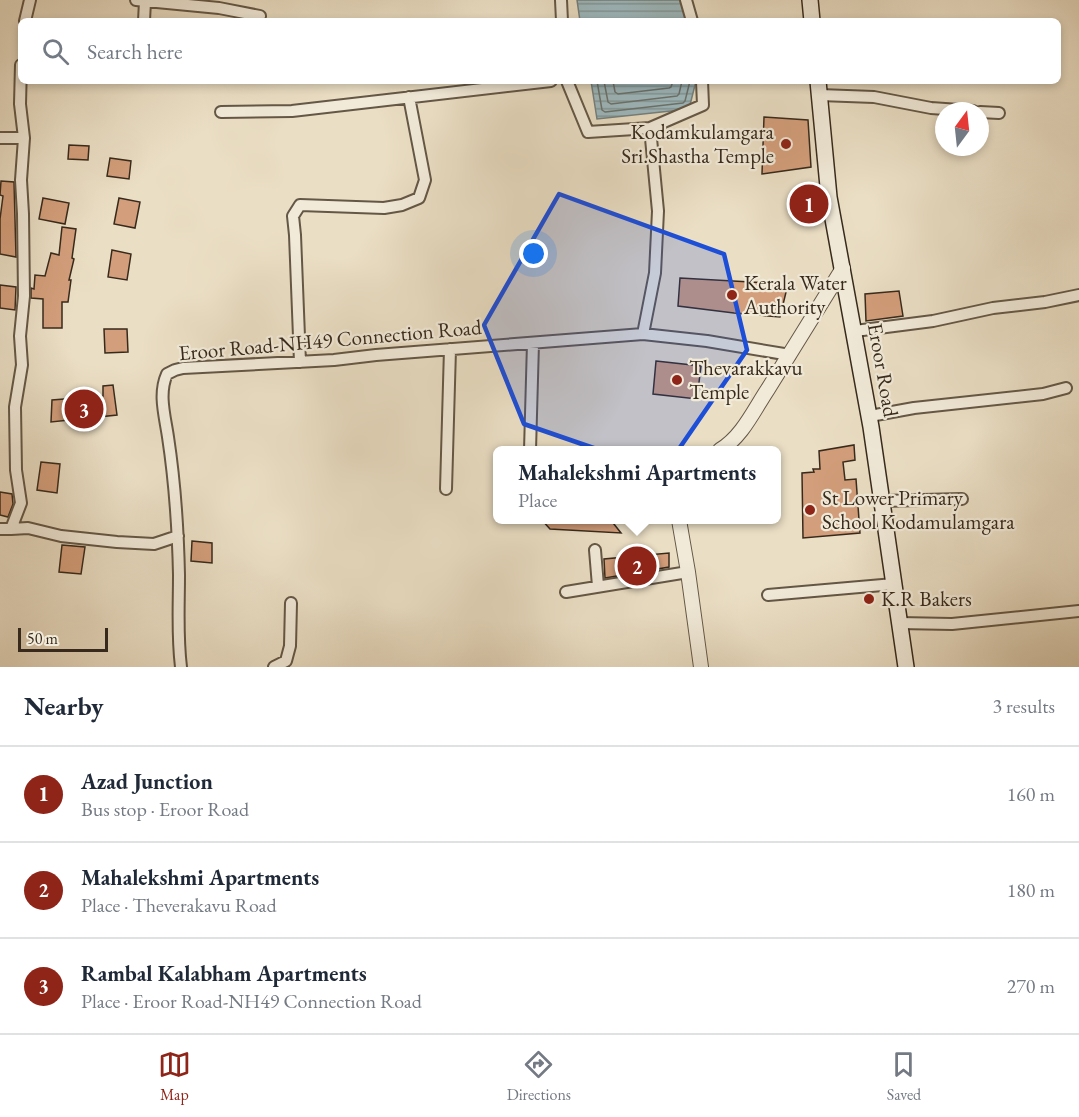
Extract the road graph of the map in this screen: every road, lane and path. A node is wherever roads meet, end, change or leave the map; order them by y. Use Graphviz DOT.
graph roads {
  1 [pos="30,0"];
  2 [pos="561,0"];
  3 [pos="686,0"];
  4 [pos="810,0"];
  5 [pos="140,1"];
  6 [pos="260,16"];
  7 [pos="26,18"];
  8 [pos="143,18"];
  9 [pos="562,18"];
  10 [pos="691,18"];
  11 [pos="812,18"];
  12 [pos="20,84"];
  13 [pos="526,84"];
  14 [pos="568,84"];
  15 [pos="702,84"];
  16 [pos="819,88"];
  17 [pos="408,98"];
  18 [pos="935,108"];
  19 [pos="221,112"];
  20 [pos="989,112"];
  21 [pos="999,113"];
  22 [pos="650,128"];
  23 [pos="0,138"];
  24 [pos="24,138"];
  25 [pos="843,268"];
  26 [pos="1079,296"];
  27 [pos="855,331"];
  28 [pos="643,334"];
  29 [pos="532,343"];
  30 [pos="450,349"];
  31 [pos="790,356"];
  32 [pos="300,362"];
  33 [pos="1066,388"];
  34 [pos="870,416"];
  35 [pos="530,446"];
  36 [pos="727,446"];
  37 [pos="446,489"];
  38 [pos="962,499"];
  39 [pos="882,501"];
  40 [pos="680,524"];
  41 [pos="5,529"];
  42 [pos="178,536"];
  43 [pos="595,550"];
  44 [pos="688,572"];
  45 [pos="894,584"];
  46 [pos="598,586"];
  47 [pos="566,592"];
  48 [pos="768,595"];
  49 [pos="291,603"];
  50 [pos="1079,611"];
  51 [pos="899,623"];
  52 [pos="181,667"];
  53 [pos="274,667"];
  54 [pos="701,667"];
  55 [pos="906,667"];
  1 -- 7 [label="street"];
  2 -- 9 [label="street"];
  3 -- 10 [label="street"];
  4 -- 11 [label="main road"];
  5 -- 6 [label="street"];
  5 -- 8 [label="street"];
  12 -- 24 [label="street"];
  13 -- 17 [label="street"];
  14 -- 22 [label="street"];
  15 -- 22 [label="street"];
  16 -- 18 [label="street"];
  16 -- 25 [label="main road, Eroor Road"];
  17 -- 19 [label="street"];
  17 -- 32 [label="street"];
  20 -- 21 [label="street"];
  22 -- 28 [label="street"];
  23 -- 24 [label="street"];
  24 -- 41 [label="street"];
  25 -- 27 [label="main road, Eroor Road"];
  25 -- 31 [label="street"];
  26 -- 27 [label="street"];
  27 -- 34 [label="main road, Eroor Road"];
  28 -- 29 [label="street, Eroor Road-NH49 Connection Road"];
  28 -- 31 [label="street, Eroor Road-NH49 Connection Road"];
  29 -- 30 [label="street, Eroor Road-NH49 Connection Road"];
  29 -- 35 [label="street"];
  30 -- 32 [label="street, Eroor Road-NH49 Connection Road"];
  30 -- 37 [label="street"];
  31 -- 36 [label="street"];
  32 -- 42 [label="street, Eroor Road-NH49 Connection Road"];
  33 -- 34 [label="street"];
  34 -- 39 [label="main road, Eroor Road"];
  38 -- 39 [label="street"];
  39 -- 45 [label="main road, Eroor Road"];
  40 -- 44 [label="street"];
  41 -- 42 [label="street"];
  42 -- 52 [label="street, Eroor Road-NH49 Connection Road"];
  43 -- 46 [label="street"];
  44 -- 46 [label="street"];
  44 -- 54 [label="street"];
  45 -- 48 [label="street"];
  45 -- 51 [label="main road, Eroor Road"];
  46 -- 47 [label="street"];
  49 -- 53 [label="street"];
  50 -- 51 [label="street"];
  51 -- 55 [label="main road, Eroor Road"];
}
